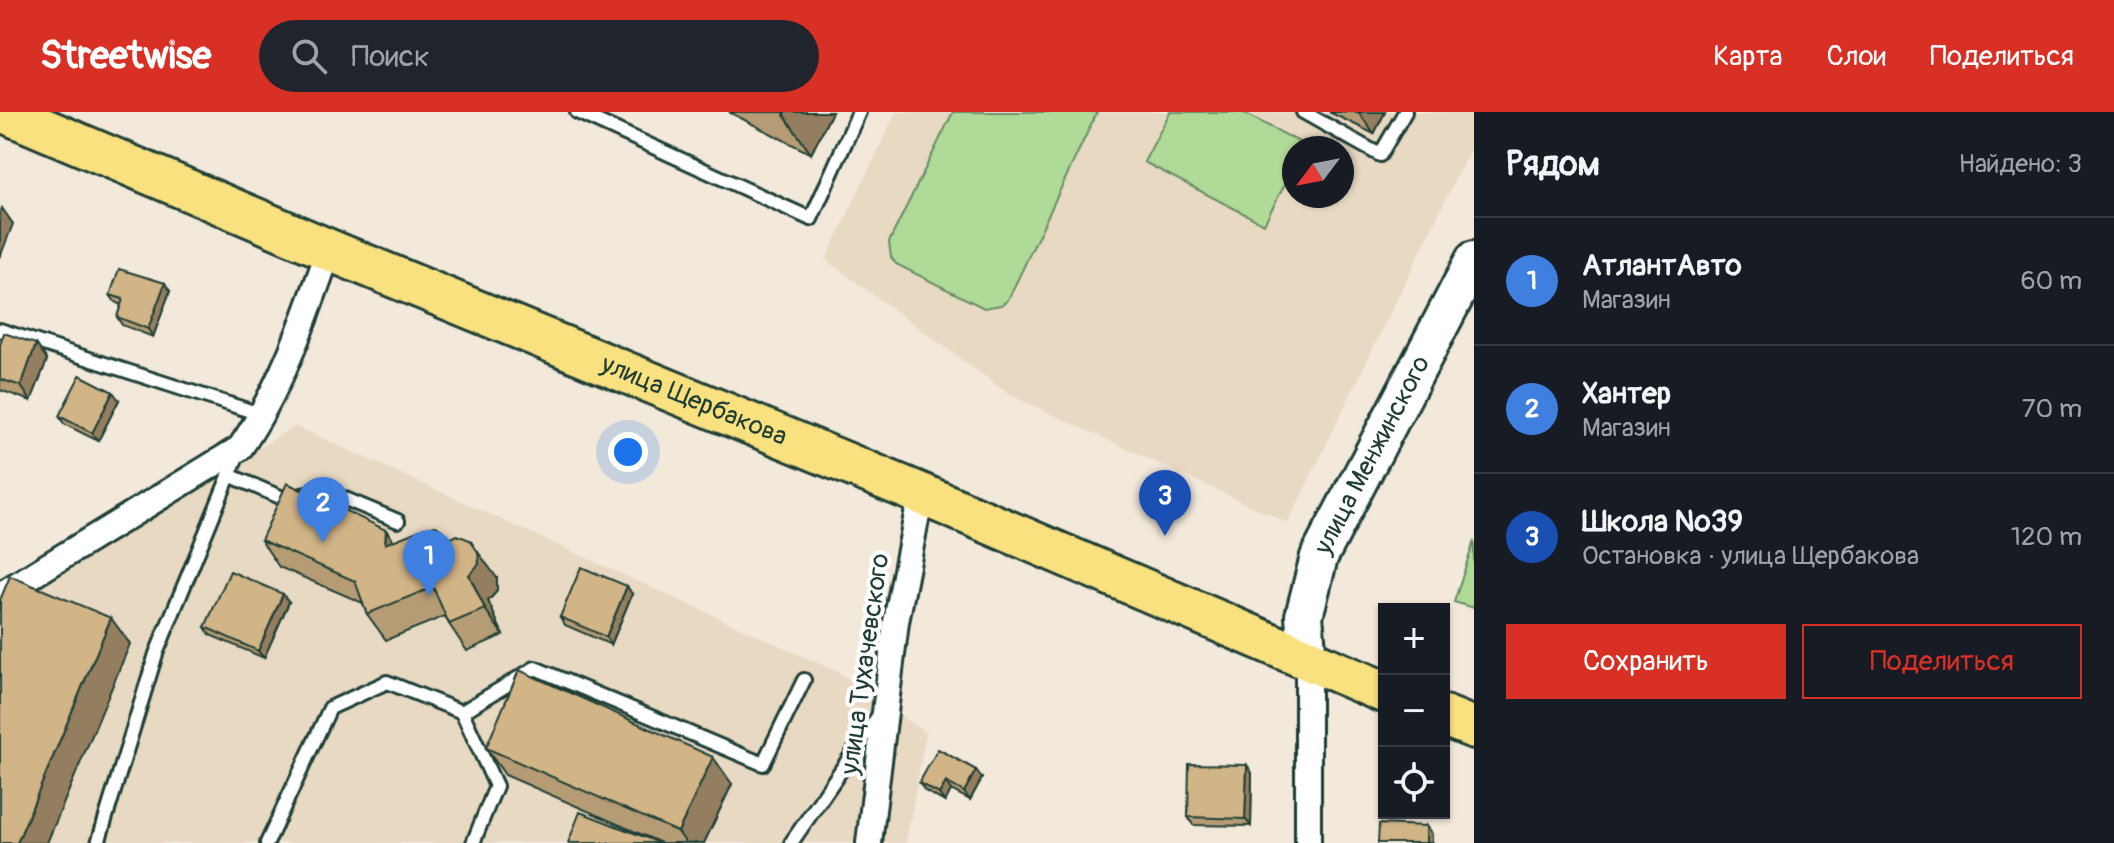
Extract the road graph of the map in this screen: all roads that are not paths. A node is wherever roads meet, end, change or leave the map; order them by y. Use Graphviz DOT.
graph roads {
  1 [pos="4,112"];
  2 [pos="577,112"];
  3 [pos="859,112"];
  4 [pos="1303,112"];
  5 [pos="1405,112"];
  6 [pos="329,250"];
  7 [pos="1474,260"];
  8 [pos="0,330"];
  9 [pos="263,415"];
  10 [pos="240,448"];
  11 [pos="229,475"];
  12 [pos="921,494"];
  13 [pos="398,521"];
  14 [pos="0,595"];
  15 [pos="1308,660"];
  16 [pos="804,680"];
  17 [pos="1378,689"];
  18 [pos="885,706"];
  19 [pos="462,712"];
  20 [pos="1450,718"];
  21 [pos="1474,728"];
  22 [pos="98,843"];
  23 [pos="267,843"];
  24 [pos="473,843"];
  25 [pos="791,843"];
  26 [pos="869,843"];
  27 [pos="1308,843"];
  1 -- 6 [label="main road, улица Щербакова"];
  2 -- 3 [label="lane"];
  4 -- 5 [label="lane"];
  6 -- 9 [label="street"];
  6 -- 12 [label="main road, улица Щербакова"];
  7 -- 15 [label="street, улица Менжинского"];
  8 -- 9 [label="lane"];
  9 -- 10 [label="street"];
  10 -- 11 [label="lane"];
  10 -- 14 [label="street"];
  11 -- 13 [label="lane"];
  11 -- 22 [label="lane"];
  12 -- 15 [label="main road, улица Щербакова"];
  12 -- 18 [label="street, улица Тухачевского"];
  15 -- 17 [label="main road, улица Щербакова"];
  15 -- 27 [label="street"];
  16 -- 19 [label="lane"];
  18 -- 25 [label="lane"];
  18 -- 26 [label="street, улица Тухачевского"];
  19 -- 23 [label="lane"];
  19 -- 24 [label="lane"];
  20 -- 21 [label="main road"];
}
